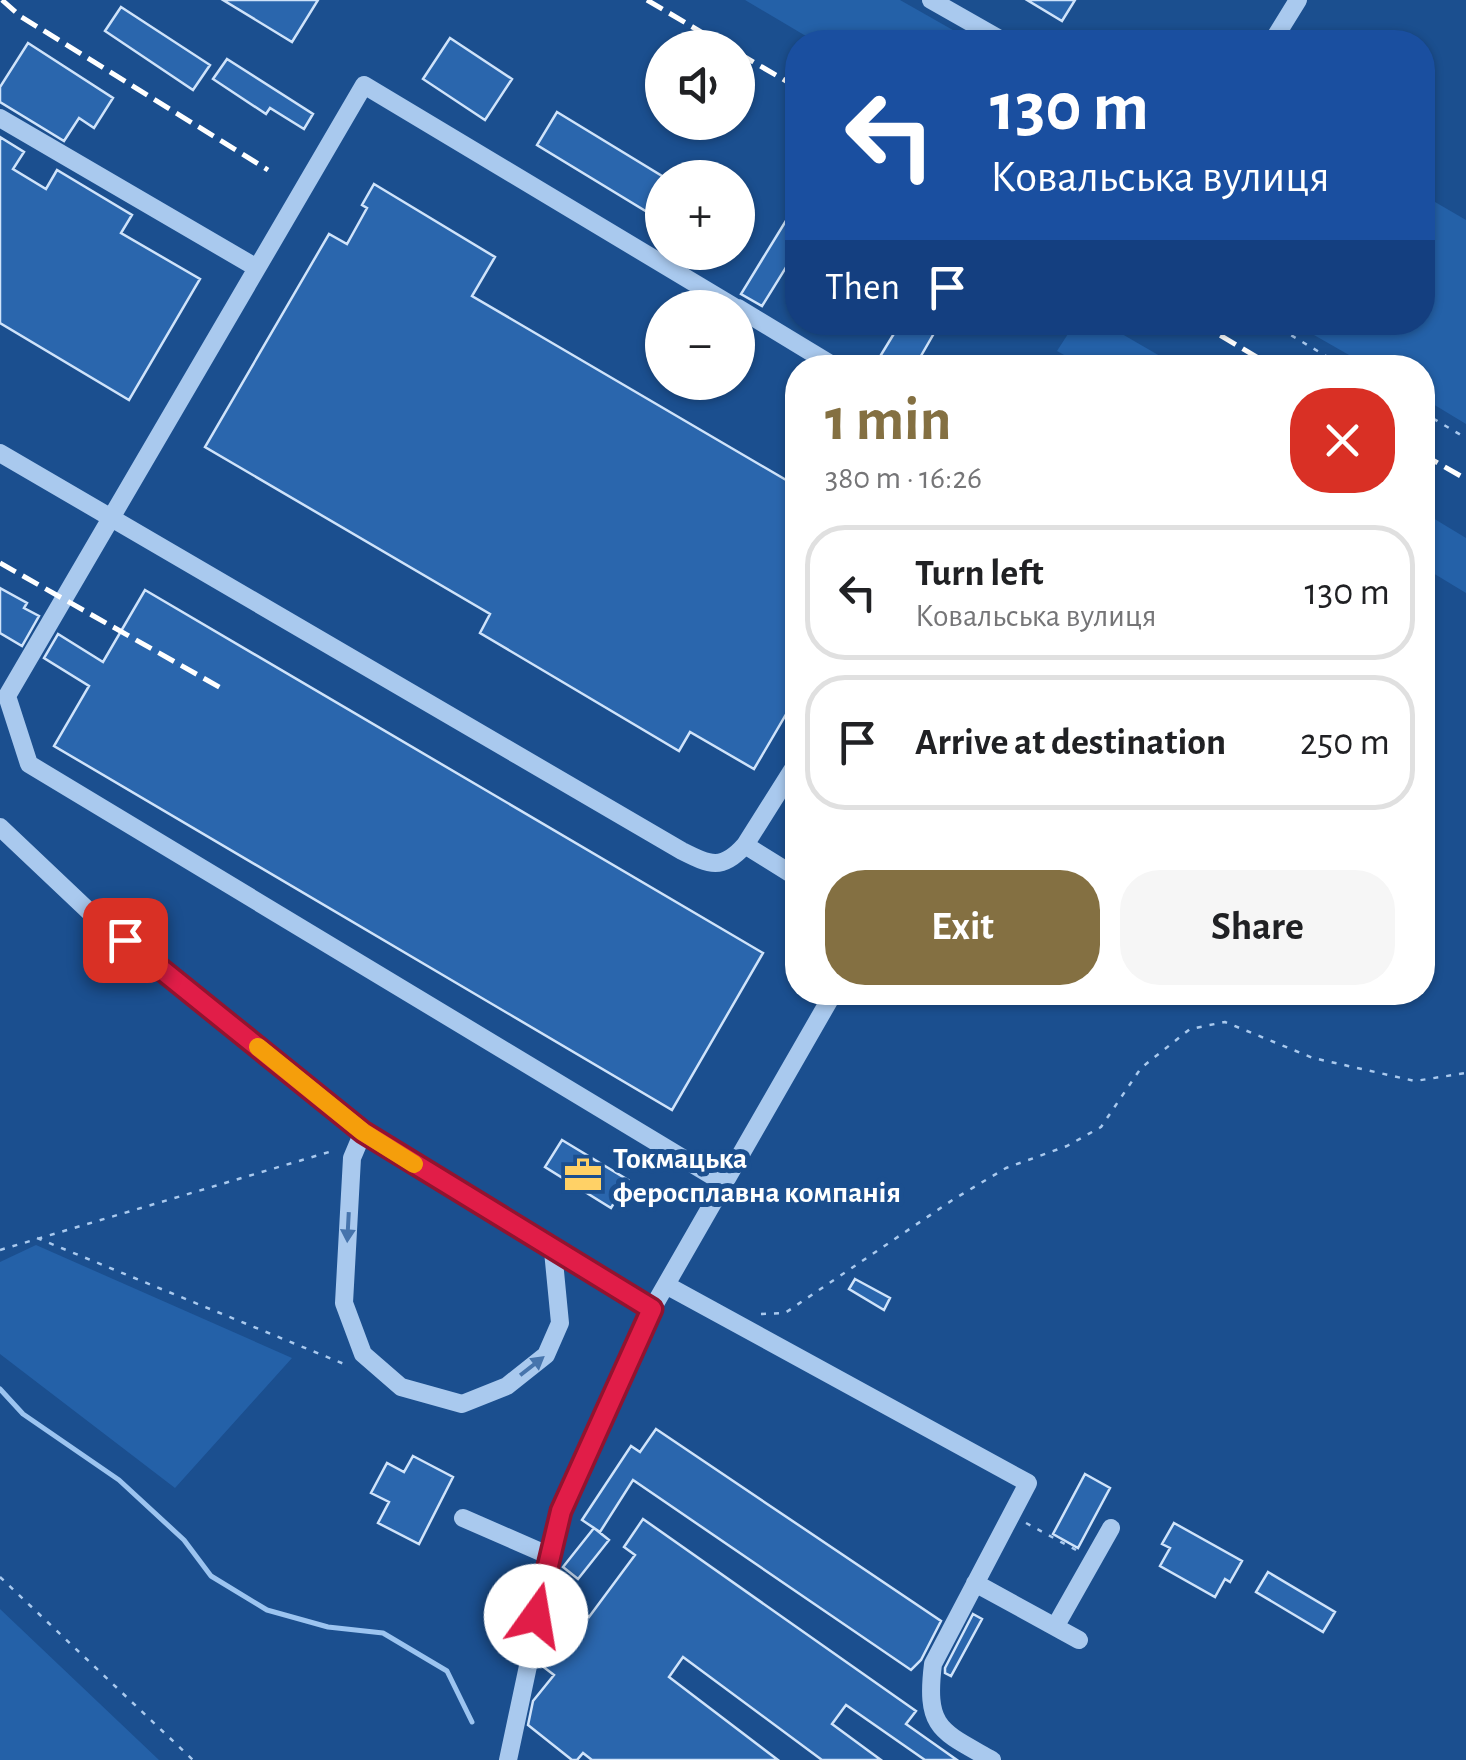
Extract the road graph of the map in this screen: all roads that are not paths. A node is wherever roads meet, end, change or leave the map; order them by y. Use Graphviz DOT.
graph roads {
  1 [pos="931,0"];
  2 [pos="1298,0"];
  3 [pos="984,30"];
  4 [pos="1279,30"];
  5 [pos="0,118"];
  6 [pos="257,268"];
  7 [pos="707,290"];
  8 [pos="755,319"];
  9 [pos="815,355"];
  10 [pos="0,454"];
  11 [pos="111,518"];
  12 [pos="8,723"];
  13 [pos="785,782"];
  14 [pos="0,827"];
  15 [pos="745,845"];
  16 [pos="785,870"];
  17 [pos="827,1005"];
  18 [pos="363,1132"];
  19 [pos="724,1183"];
  20 [pos="553,1250"];
  21 [pos="666,1284"];
  22 [pos="652,1309"];
  23 [pos="463,1518"];
  24 [pos="1111,1528"];
  25 [pos="550,1556"];
  26 [pos="975,1583"];
  27 [pos="1055,1627"];
  28 [pos="1079,1640"];
  29 [pos="508,1760"];
  30 [pos="992,1760"];
  1 -- 3 [label="street"];
  2 -- 4 [label="street"];
  5 -- 6 [label="street"];
  6 -- 7 [label="street"];
  6 -- 11 [label="street"];
  8 -- 9 [label="street"];
  10 -- 11 [label="street"];
  11 -- 12 [label="street"];
  11 -- 15 [label="street"];
  12 -- 19 [label="street"];
  13 -- 15 [label="street"];
  14 -- 18 [label="street"];
  15 -- 16 [label="street"];
  17 -- 19 [label="street"];
  18 -- 20 [label="street"];
  18 -- 20 [label="street, one-way"];
  19 -- 21 [label="street"];
  20 -- 22 [label="street"];
  21 -- 22 [label="street"];
  21 -- 26 [label="street"];
  22 -- 25 [label="street"];
  23 -- 25 [label="street"];
  24 -- 27 [label="street"];
  25 -- 29 [label="street"];
  26 -- 27 [label="street"];
  26 -- 30 [label="street"];
  27 -- 28 [label="street"];
}
